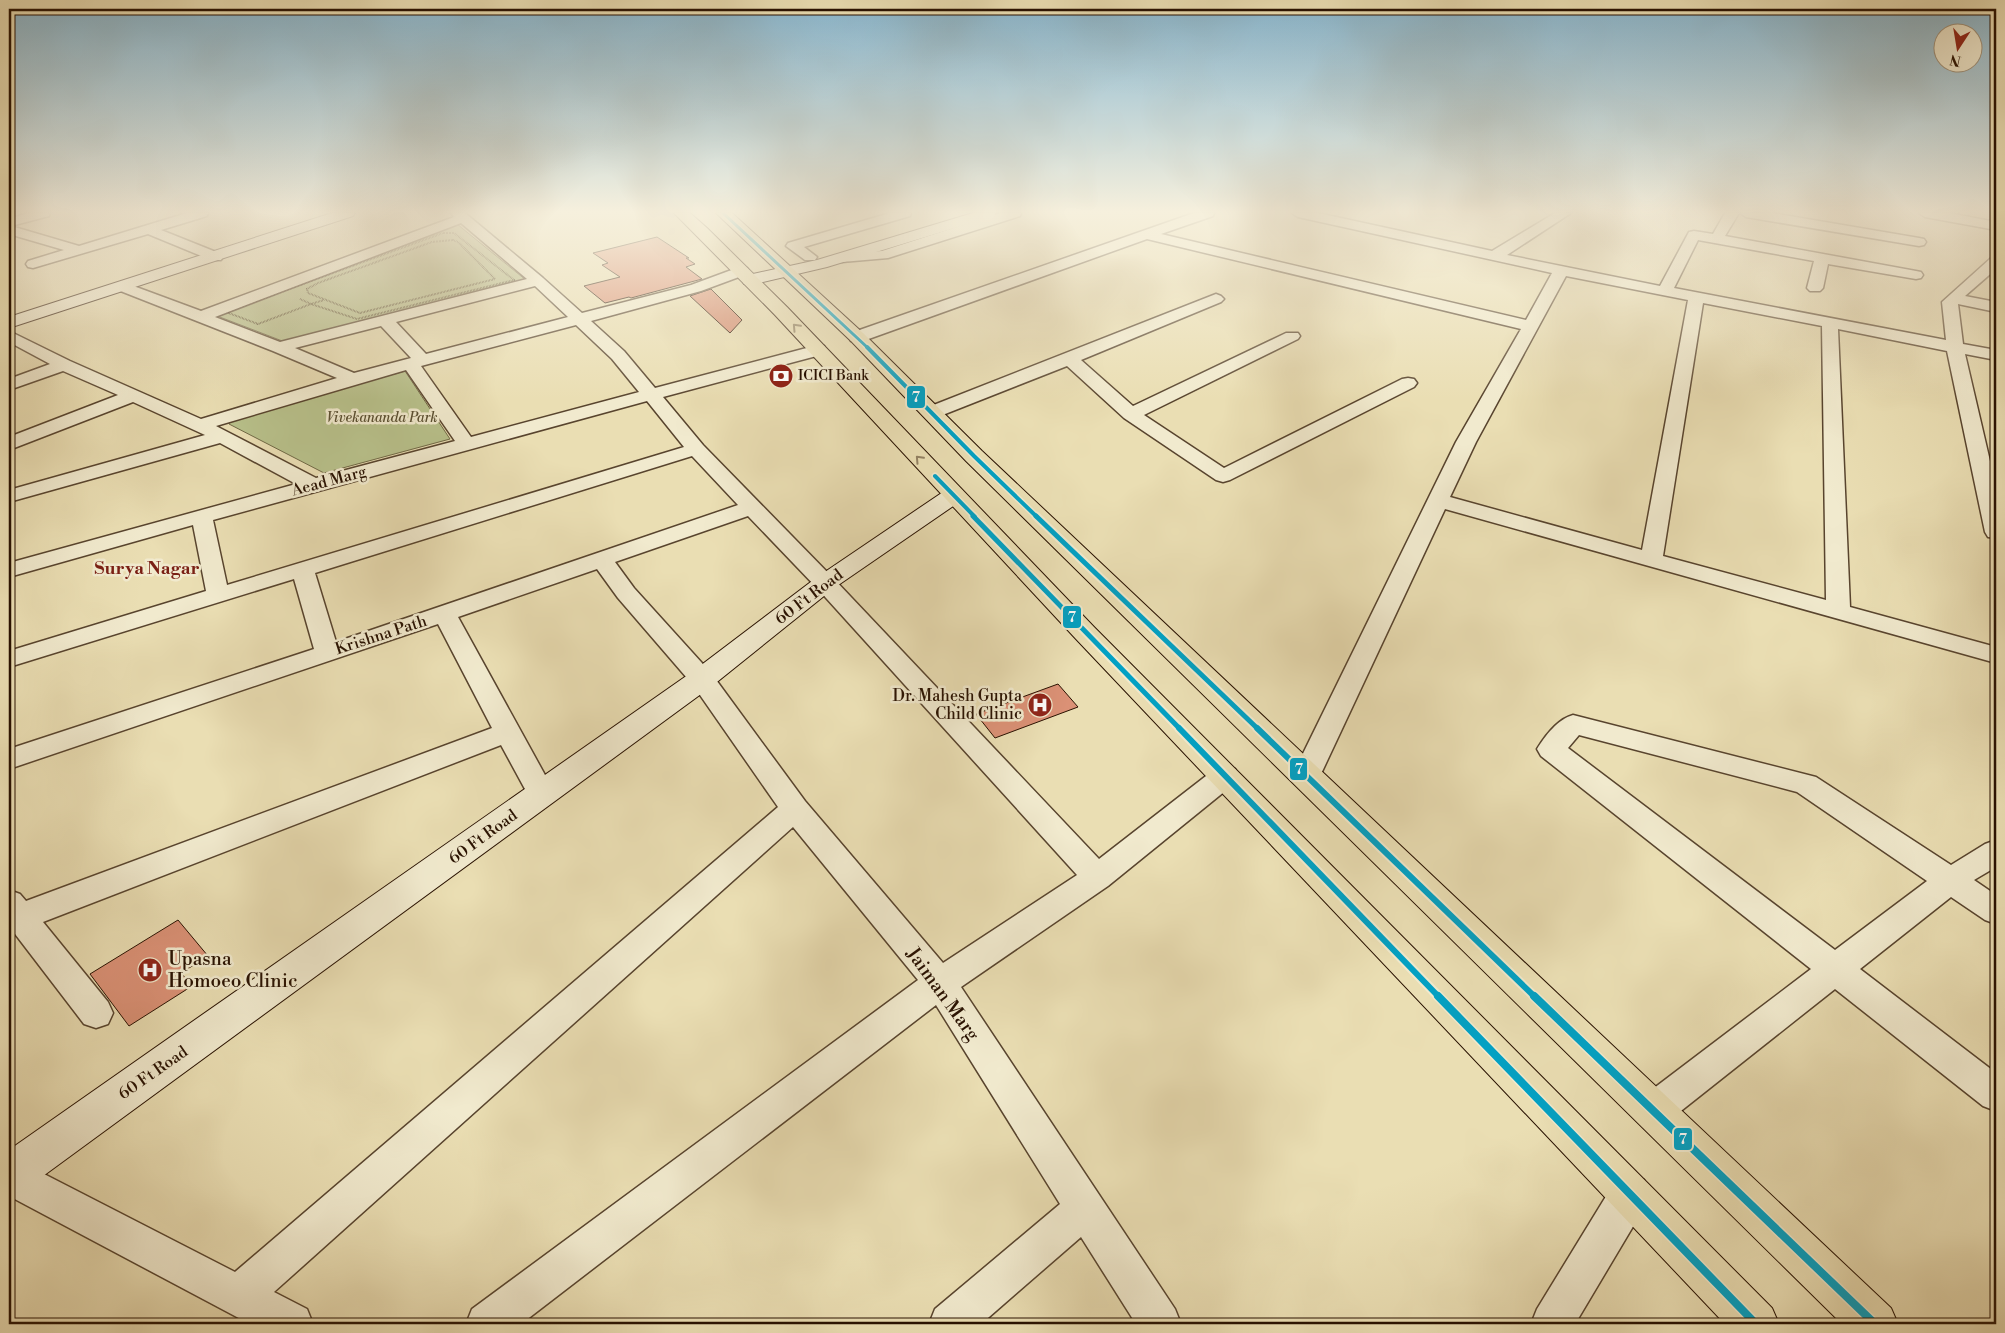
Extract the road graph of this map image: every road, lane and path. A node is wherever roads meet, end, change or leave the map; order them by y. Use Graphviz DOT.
graph roads {
  1 [pos="160,275"];
  2 [pos="308,275"];
  3 [pos="327,275"];
  4 [pos="344,275"];
  5 [pos="490,275"];
  6 [pos="508,275"];
  7 [pos="531,275"];
  8 [pos="746,275"];
  9 [pos="802,275"];
  10 [pos="1032,275"];
  11 [pos="1316,275"];
  12 [pos="1559,275"];
  13 [pos="1583,275"];
  14 [pos="1673,275"];
  15 [pos="1818,275"];
  16 [pos="1980,275"];
  17 [pos="538,281"];
  18 [pos="123,287"];
  19 [pos="1815,288"];
  20 [pos="1665,291"];
  21 [pos="1696,297"];
  22 [pos="1955,298"];
  23 [pos="1216,299"];
  24 [pos="324,300"];
  25 [pos="312,304"];
  26 [pos="1996,307"];
  27 [pos="200,317"];
  28 [pos="578,318"];
  29 [pos="384,319"];
  30 [pos="1830,322"];
  31 [pos="9,323"];
  32 [pos="1530,326"];
  33 [pos="9,336"];
  34 [pos="1292,336"];
  35 [pos="858,337"];
  36 [pos="279,347"];
  37 [pos="1955,347"];
  38 [pos="818,350"];
  39 [pos="1996,355"];
  40 [pos="1069,359"];
  41 [pos="416,362"];
  42 [pos="64,365"];
  43 [pos="353,379"];
  44 [pos="1408,383"];
  45 [pos="9,385"];
  46 [pos="650,394"];
  47 [pos="132,396"];
  48 [pos="933,412"];
  49 [pos="1131,414"];
  50 [pos="200,426"];
  51 [pos="220,437"];
  52 [pos="9,444"];
  53 [pos="467,444"];
  54 [pos="696,449"];
  55 [pos="1989,471"];
  56 [pos="314,485"];
  57 [pos="954,495"];
  58 [pos="9,496"];
  59 [pos="1440,501"];
  60 [pos="753,507"];
  61 [pos="202,516"];
  62 [pos="1996,532"];
  63 [pos="1652,559"];
  64 [pos="602,560"];
  65 [pos="302,569"];
  66 [pos="9,570"];
  67 [pos="825,583"];
  68 [pos="218,595"];
  69 [pos="1838,611"];
  70 [pos="444,614"];
  71 [pos="326,653"];
  72 [pos="1996,655"];
  73 [pos="9,659"];
  74 [pos="702,679"];
  75 [pos="508,732"];
  76 [pos="9,759"];
  77 [pos="1225,776"];
  78 [pos="1306,776"];
  79 [pos="542,795"];
  80 [pos="795,809"];
  81 [pos="1996,852"];
  82 [pos="1097,877"];
  83 [pos="1950,881"];
  84 [pos="14,910"];
  85 [pos="1996,911"];
  86 [pos="1834,970"];
  87 [pos="940,983"];
  88 [pos="96,1013"];
  89 [pos="1996,1094"];
  90 [pos="1654,1110"];
  91 [pos="9,1175"];
  92 [pos="1630,1194"];
  93 [pos="1085,1208"];
  94 [pos="240,1296"];
  95 [pos="292,1324"];
  96 [pos="486,1324"];
  97 [pos="950,1324"];
  98 [pos="1160,1324"];
  99 [pos="1552,1324"];
  100 [pos="1756,1324"];
  101 [pos="1874,1324"];
  1 -- 18 [label="street"];
  2 -- 27 [label="street"];
  3 -- 25 [label="path"];
  4 -- 24 [label="path"];
  5 -- 24 [label="path"];
  6 -- 25 [label="path"];
  7 -- 17 [label="street"];
  8 -- 28 [label="street"];
  38 -- 8 [label="main road, one-way"];
  9 -- 35 [label="main road"];
  10 -- 35 [label="street"];
  11 -- 32 [label="street"];
  12 -- 32 [label="street"];
  13 -- 20 [label="street"];
  14 -- 20 [label="street"];
  15 -- 19 [label="street"];
  16 -- 22 [label="street"];
  17 -- 28 [label="street"];
  17 -- 29 [label="street"];
  18 -- 27 [label="street"];
  18 -- 31 [label="street"];
  20 -- 21 [label="street"];
  21 -- 30 [label="street"];
  21 -- 63 [label="street"];
  22 -- 26 [label="street"];
  22 -- 37 [label="street"];
  23 -- 40 [label="street"];
  24 -- 25 [label="path"];
  27 -- 36 [label="street"];
  28 -- 41 [label="street"];
  28 -- 46 [label="street"];
  29 -- 36 [label="street"];
  29 -- 41 [label="street"];
  30 -- 37 [label="street"];
  30 -- 69 [label="street"];
  32 -- 59 [label="street"];
  33 -- 42 [label="street"];
  34 -- 49 [label="street"];
  35 -- 48 [label="main road"];
  36 -- 43 [label="street"];
  37 -- 39 [label="street"];
  37 -- 55 [label="street"];
  38 -- 46 [label="street, Aead Marg"];
  57 -- 38 [label="main road, one-way"];
  40 -- 48 [label="street"];
  40 -- 49 [label="street"];
  41 -- 43 [label="street"];
  41 -- 53 [label="street"];
  42 -- 45 [label="street"];
  42 -- 47 [label="street"];
  43 -- 50 [label="street"];
  44 -- 49 [label="street"];
  46 -- 53 [label="street, Aead Marg"];
  46 -- 54 [label="street"];
  47 -- 50 [label="street"];
  47 -- 52 [label="street"];
  48 -- 78 [label="main road"];
  50 -- 51 [label="street"];
  51 -- 56 [label="street"];
  51 -- 58 [label="street"];
  53 -- 56 [label="street, Aead Marg"];
  54 -- 60 [label="street"];
  54 -- 65 [label="street"];
  55 -- 62 [label="street"];
  56 -- 61 [label="street, Aead Marg"];
  57 -- 67 [label="street, 60 Ft Road"];
  57 -- 77 [label="main road"];
  59 -- 63 [label="street"];
  59 -- 78 [label="street"];
  60 -- 64 [label="street, Krishna Path"];
  60 -- 67 [label="street"];
  61 -- 66 [label="street, Aead Marg"];
  61 -- 68 [label="street"];
  63 -- 69 [label="street"];
  64 -- 70 [label="street, Krishna Path"];
  64 -- 74 [label="street, Jaiman Marg"];
  65 -- 68 [label="street"];
  65 -- 71 [label="street"];
  67 -- 74 [label="street, 60 Ft Road"];
  67 -- 82 [label="street"];
  68 -- 73 [label="street"];
  69 -- 72 [label="street"];
  70 -- 71 [label="street, Krishna Path"];
  70 -- 75 [label="street"];
  71 -- 76 [label="street, Krishna Path"];
  74 -- 79 [label="street, 60 Ft Road"];
  74 -- 80 [label="street, Jaiman Marg"];
  75 -- 79 [label="street"];
  75 -- 84 [label="street"];
  77 -- 82 [label="street"];
  77 -- 92 [label="main road"];
  78 -- 90 [label="main road"];
  79 -- 91 [label="street, 60 Ft Road"];
  80 -- 87 [label="street, Jaiman Marg"];
  80 -- 94 [label="street"];
  81 -- 83 [label="street"];
  82 -- 87 [label="street"];
  83 -- 85 [label="street"];
  83 -- 86 [label="street"];
  83 -- 86 [label="street"];
  84 -- 88 [label="street"];
  86 -- 89 [label="street"];
  86 -- 90 [label="street"];
  87 -- 93 [label="street, Jaiman Marg"];
  87 -- 96 [label="street"];
  90 -- 101 [label="main road"];
  91 -- 94 [label="street"];
  92 -- 99 [label="street"];
  92 -- 100 [label="main road"];
  93 -- 97 [label="street"];
  93 -- 98 [label="street, Jaiman Marg"];
  94 -- 95 [label="street"];
}
